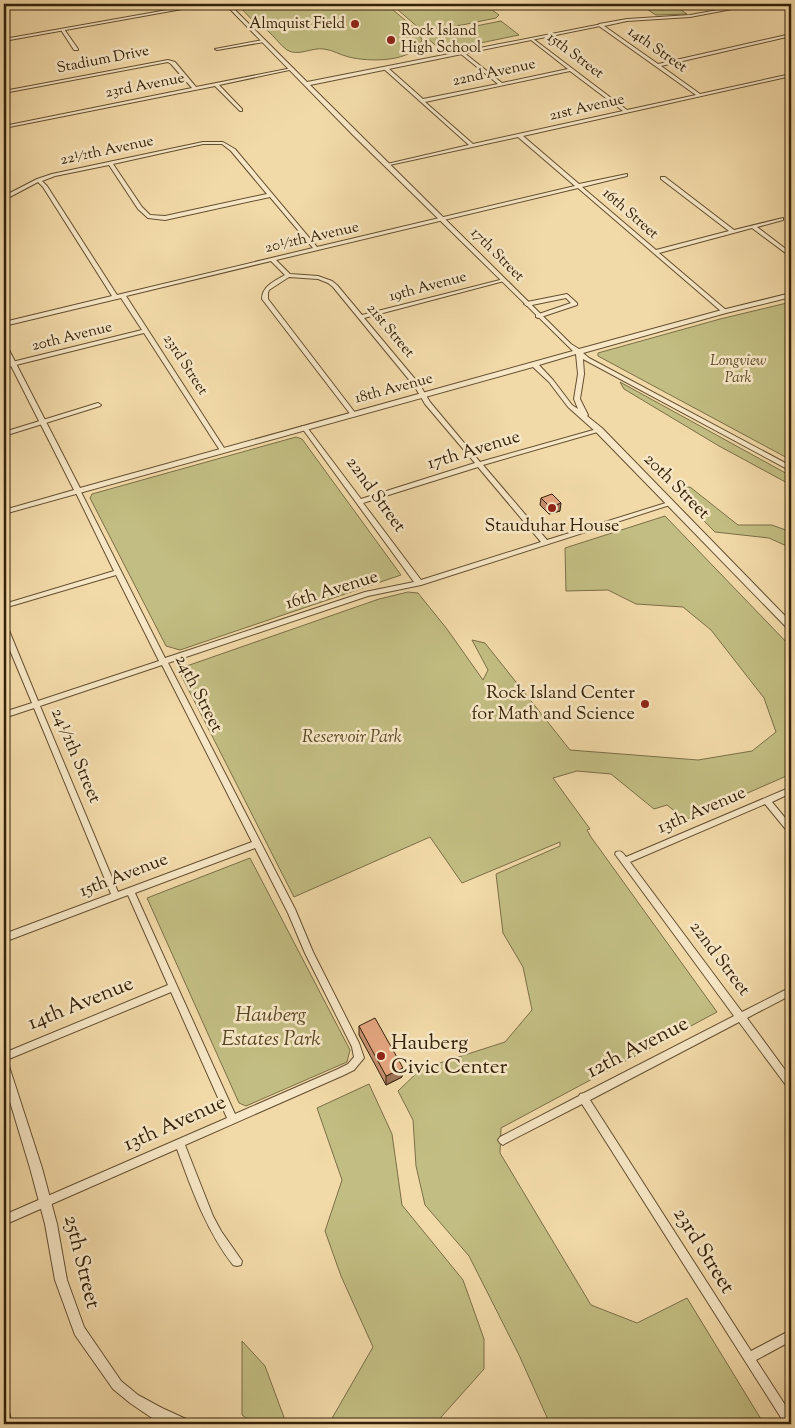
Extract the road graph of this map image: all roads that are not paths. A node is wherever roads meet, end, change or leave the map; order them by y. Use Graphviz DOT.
graph roads {
  1 [pos="208,4"];
  2 [pos="227,4"];
  3 [pos="756,4"];
  4 [pos="600,25"];
  5 [pos="63,30"];
  6 [pos="791,35"];
  7 [pos="532,39"];
  8 [pos="4,40"];
  9 [pos="263,41"];
  10 [pos="76,49"];
  11 [pos="217,49"];
  12 [pos="463,53"];
  13 [pos="657,66"];
  14 [pos="386,68"];
  15 [pos="572,69"];
  16 [pos="292,70"];
  17 [pos="791,75"];
  18 [pos="217,84"];
  19 [pos="307,84"];
  20 [pos="501,84"];
  21 [pos="195,89"];
  22 [pos="4,92"];
  23 [pos="700,96"];
  24 [pos="422,101"];
  25 [pos="240,110"];
  26 [pos="628,112"];
  27 [pos="5,125"];
  28 [pos="520,136"];
  29 [pos="472,146"];
  30 [pos="110,163"];
  31 [pos="387,165"];
  32 [pos="625,175"];
  33 [pos="663,178"];
  34 [pos="39,180"];
  35 [pos="580,187"];
  36 [pos="271,195"];
  37 [pos="4,198"];
  38 [pos="781,219"];
  39 [pos="442,220"];
  40 [pos="754,226"];
  41 [pos="734,232"];
  42 [pos="316,249"];
  43 [pos="655,252"];
  44 [pos="791,256"];
  45 [pos="274,260"];
  46 [pos="288,275"];
  47 [pos="502,280"];
  48 [pos="122,295"];
  49 [pos="791,295"];
  50 [pos="115,297"];
  51 [pos="527,304"];
  52 [pos="724,311"];
  53 [pos="538,316"];
  54 [pos="360,317"];
  55 [pos="4,324"];
  56 [pos="146,331"];
  57 [pos="4,346"];
  58 [pos="579,352"];
  59 [pos="13,364"];
  60 [pos="534,364"];
  61 [pos="4,366"];
  62 [pos="423,396"];
  63 [pos="98,405"];
  64 [pos="353,414"];
  65 [pos="585,418"];
  66 [pos="42,422"];
  67 [pos="304,427"];
  68 [pos="599,430"];
  69 [pos="4,434"];
  70 [pos="223,451"];
  71 [pos="479,464"];
  72 [pos="791,469"];
  73 [pos="78,491"];
  74 [pos="359,502"];
  75 [pos="671,502"];
  76 [pos="4,512"];
  77 [pos="545,542"];
  78 [pos="118,572"];
  79 [pos="419,583"];
  80 [pos="4,606"];
  81 [pos="791,627"];
  82 [pos="4,628"];
  83 [pos="164,663"];
  84 [pos="36,705"];
  85 [pos="4,715"];
  86 [pos="791,790"];
  87 [pos="767,801"];
  88 [pos="791,830"];
  89 [pos="256,844"];
  90 [pos="622,858"];
  91 [pos="130,891"];
  92 [pos="116,896"];
  93 [pos="4,938"];
  94 [pos="173,986"];
  95 [pos="791,991"];
  96 [pos="742,1016"];
  97 [pos="4,1057"];
  98 [pos="359,1058"];
  99 [pos="4,1066"];
  100 [pos="791,1085"];
  101 [pos="583,1098"];
  102 [pos="232,1119"];
  103 [pos="503,1140"];
  104 [pos="179,1143"];
  105 [pos="46,1202"];
  106 [pos="4,1220"];
  107 [pos="237,1261"];
  108 [pos="791,1335"];
  109 [pos="748,1358"];
  110 [pos="4,1412"];
  111 [pos="7,1424"];
  112 [pos="182,1424"];
  113 [pos="791,1424"];
  1 -- 5 [label="street"];
  2 -- 9 [label="street, 17th Street"];
  3 -- 4 [label="street"];
  4 -- 7 [label="street"];
  4 -- 13 [label="street, 14th Street"];
  5 -- 8 [label="street"];
  5 -- 10 [label="street"];
  6 -- 13 [label="street"];
  7 -- 12 [label="street"];
  7 -- 15 [label="street, 15th Street"];
  9 -- 11 [label="street"];
  9 -- 16 [label="street, 17th Street"];
  12 -- 14 [label="street"];
  12 -- 20 [label="street"];
  13 -- 23 [label="street, 14th Street"];
  14 -- 19 [label="street"];
  14 -- 24 [label="street"];
  15 -- 20 [label="street, 22nd Avenue"];
  15 -- 26 [label="street, 15th Street"];
  16 -- 18 [label="street, 23rd Avenue"];
  16 -- 19 [label="street, 17th Street"];
  17 -- 23 [label="street, 21st Avenue"];
  18 -- 21 [label="street, 23rd Avenue"];
  18 -- 25 [label="street"];
  19 -- 31 [label="street, 17th Street"];
  20 -- 24 [label="street, 22nd Avenue"];
  21 -- 22 [label="street, Stadium Drive"];
  21 -- 27 [label="street, 23rd Avenue"];
  23 -- 26 [label="street, 21st Avenue"];
  24 -- 29 [label="street"];
  26 -- 28 [label="street, 21st Avenue"];
  28 -- 29 [label="street, 21st Avenue"];
  28 -- 35 [label="street, 16th Street"];
  29 -- 31 [label="street, 21st Avenue"];
  30 -- 34 [label="street, 22½th Avenue"];
  30 -- 36 [label="street, 22½th Avenue"];
  30 -- 36 [label="street"];
  31 -- 39 [label="street, 17th Street"];
  32 -- 35 [label="street, 20½th Avenue"];
  33 -- 41 [label="street"];
  34 -- 37 [label="street, 22½th Avenue"];
  34 -- 50 [label="street"];
  35 -- 39 [label="street, 20½th Avenue"];
  35 -- 43 [label="street, 16th Street"];
  36 -- 42 [label="street"];
  38 -- 40 [label="street"];
  39 -- 42 [label="street, 20½th Avenue"];
  39 -- 47 [label="street, 17th Street"];
  40 -- 41 [label="street"];
  40 -- 44 [label="street"];
  41 -- 43 [label="street"];
  42 -- 45 [label="street, 20½th Avenue"];
  43 -- 52 [label="street, 16th Street"];
  45 -- 46 [label="street"];
  45 -- 48 [label="street, 20½th Avenue"];
  46 -- 54 [label="street, 21st Street"];
  46 -- 64 [label="street"];
  47 -- 51 [label="street, 17th Street"];
  47 -- 54 [label="street, 19th Avenue"];
  48 -- 50 [label="street, 20½th Avenue"];
  48 -- 56 [label="street, 23rd Street"];
  49 -- 52 [label="street, 18th Avenue"];
  50 -- 55 [label="street, 20½th Avenue"];
  51 -- 53 [label="street, 17th Street"];
  51 -- 53 [label="street"];
  52 -- 58 [label="street, 18th Avenue"];
  53 -- 58 [label="street, 17th Street"];
  54 -- 62 [label="street, 21st Street"];
  56 -- 59 [label="street, 20th Avenue"];
  56 -- 70 [label="street, 23rd Street"];
  57 -- 59 [label="street, 24th Street"];
  58 -- 60 [label="street, 18th Avenue"];
  58 -- 65 [label="street"];
  58 -- 72 [label="street, 17th Street"];
  59 -- 61 [label="street, 20th Avenue"];
  59 -- 66 [label="street, 24th Street"];
  60 -- 62 [label="street, 18th Avenue"];
  60 -- 65 [label="street"];
  62 -- 64 [label="street, 18th Avenue"];
  62 -- 71 [label="street, 21st Street"];
  63 -- 66 [label="street"];
  64 -- 67 [label="street, 18th Avenue"];
  65 -- 68 [label="street, 20th Street"];
  66 -- 69 [label="street"];
  66 -- 73 [label="street, 24th Street"];
  67 -- 70 [label="street, 18th Avenue"];
  67 -- 74 [label="street, 22nd Street"];
  68 -- 71 [label="street, 17th Avenue"];
  68 -- 75 [label="street, 20th Street"];
  70 -- 73 [label="street, 18th Avenue"];
  71 -- 74 [label="street, 17th Avenue"];
  71 -- 77 [label="street, 21st Street"];
  73 -- 76 [label="street, 18th Avenue"];
  73 -- 78 [label="street, 24th Street"];
  74 -- 79 [label="street, 22nd Street"];
  75 -- 77 [label="street, 16th Avenue"];
  75 -- 81 [label="street, 20th Street"];
  77 -- 79 [label="street, 16th Avenue"];
  78 -- 80 [label="street"];
  78 -- 83 [label="street, 24th Street"];
  79 -- 83 [label="street, 16th Avenue"];
  82 -- 84 [label="street, 24½th Street"];
  83 -- 84 [label="street, 16th Avenue"];
  83 -- 89 [label="street, 24th Street"];
  84 -- 85 [label="street, 16th Avenue"];
  84 -- 92 [label="street, 24½th Street"];
  86 -- 87 [label="street, 13th Avenue"];
  87 -- 88 [label="street"];
  87 -- 90 [label="street, 13th Avenue"];
  89 -- 91 [label="street, 15th Avenue"];
  89 -- 98 [label="street, 24th Street"];
  90 -- 96 [label="street, 22nd Street"];
  91 -- 92 [label="street, 15th Avenue"];
  91 -- 94 [label="street"];
  92 -- 93 [label="street, 15th Avenue"];
  94 -- 97 [label="street, 14th Avenue"];
  94 -- 102 [label="street"];
  95 -- 96 [label="street, 12th Avenue"];
  96 -- 100 [label="street, 22nd Street"];
  96 -- 101 [label="street, 12th Avenue"];
  98 -- 102 [label="street, 13th Avenue"];
  99 -- 105 [label="street, 25th Street"];
  101 -- 103 [label="street, 12th Avenue"];
  101 -- 109 [label="street, 23rd Street"];
  102 -- 104 [label="street, 13th Avenue"];
  104 -- 105 [label="street, 13th Avenue"];
  104 -- 107 [label="street"];
  105 -- 106 [label="street, 13th Avenue"];
  105 -- 112 [label="street, 25th Street"];
  108 -- 109 [label="street"];
  109 -- 113 [label="street, 23rd Street"];
  110 -- 111 [label="street"];
}
